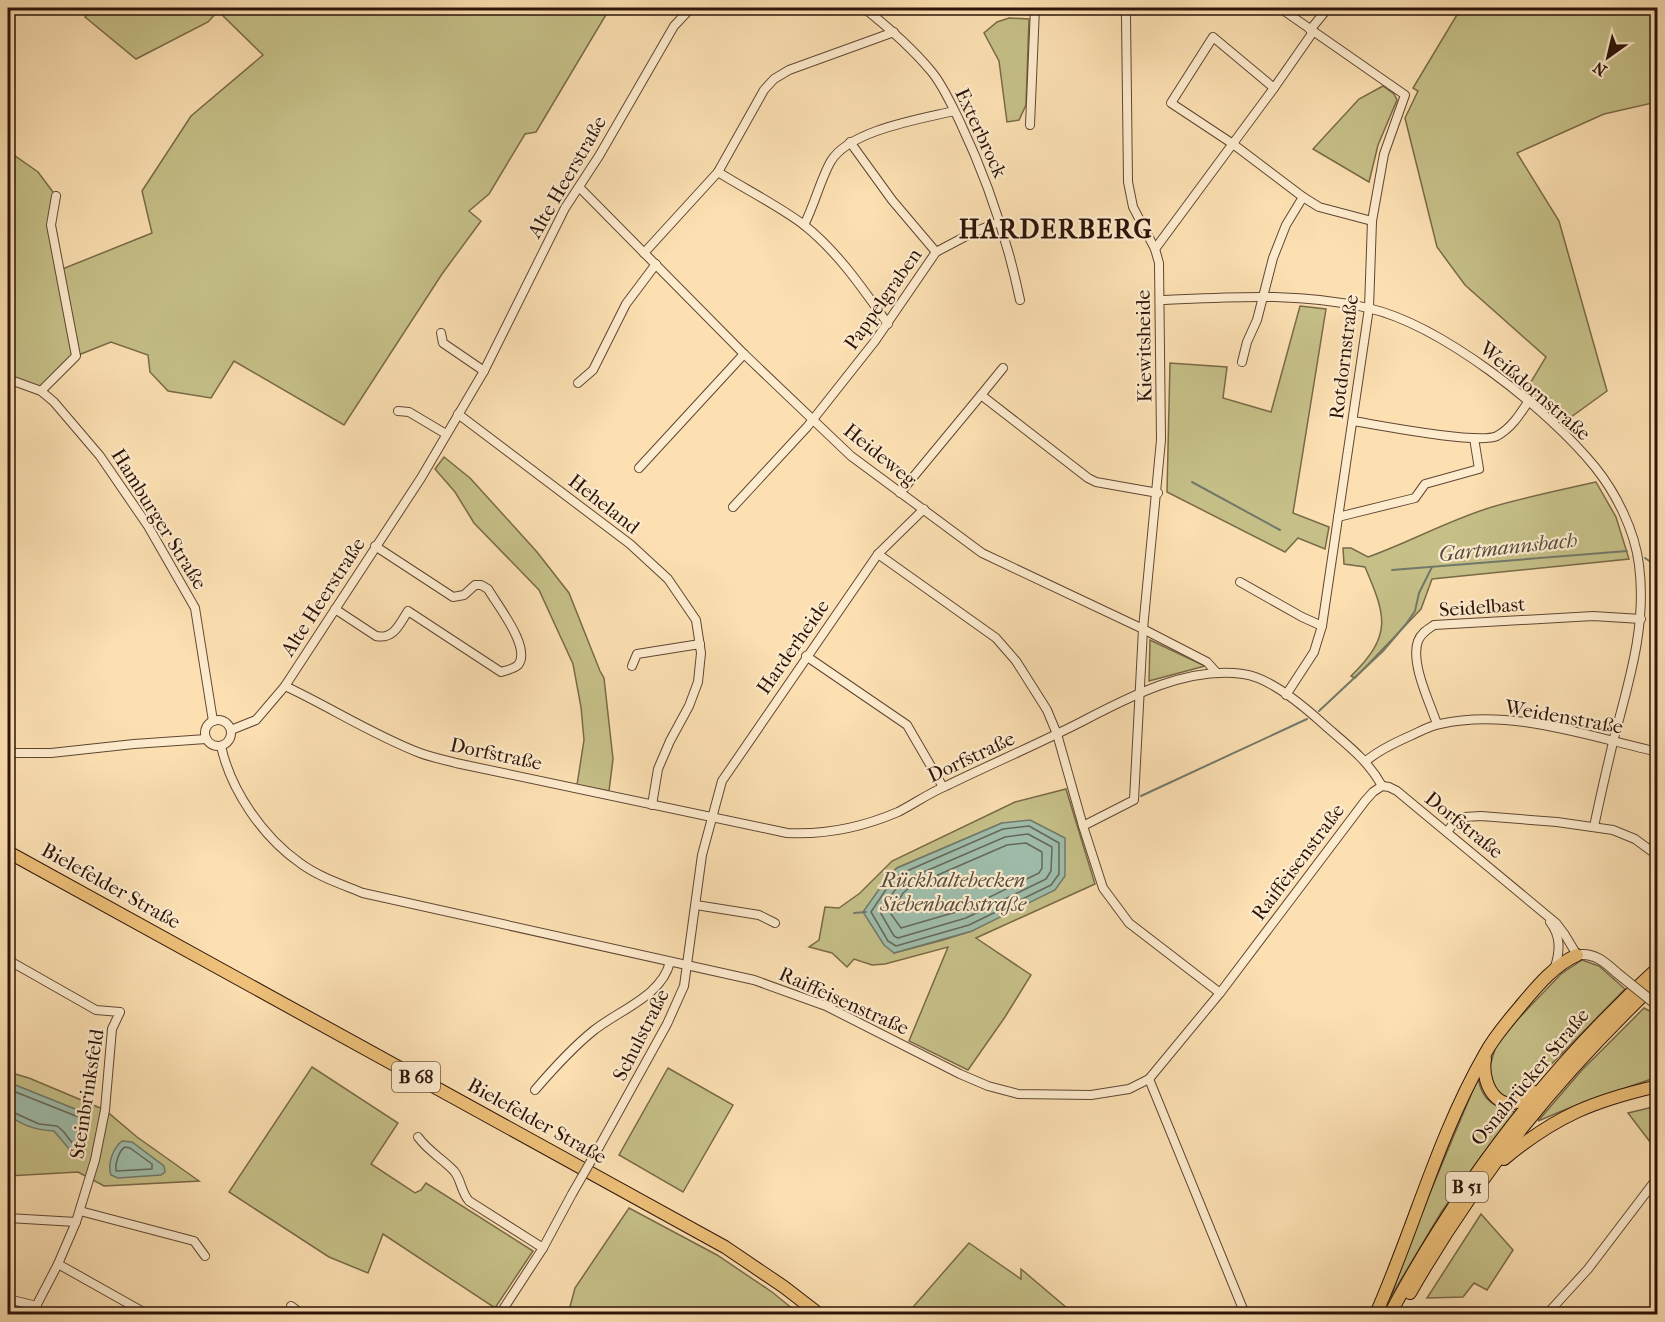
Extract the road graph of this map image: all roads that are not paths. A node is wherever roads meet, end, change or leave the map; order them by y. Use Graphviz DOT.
graph roads {
  1 [pos="691,8"];
  2 [pos="864,8"];
  3 [pos="1035,8"];
  4 [pos="1124,8"];
  5 [pos="1280,8"];
  6 [pos="1328,8"];
  7 [pos="1312,31"];
  8 [pos="894,32"];
  9 [pos="1275,88"];
  10 [pos="954,111"];
  11 [pos="1030,125"];
  12 [pos="850,142"];
  13 [pos="1233,144"];
  14 [pos="718,172"];
  15 [pos="579,187"];
  16 [pos="56,196"];
  17 [pos="1303,197"];
  18 [pos="1372,221"];
  19 [pos="999,222"];
  20 [pos="804,225"];
  21 [pos="1155,249"];
  22 [pos="936,252"];
  23 [pos="644,253"];
  24 [pos="656,264"];
  25 [pos="1264,296"];
  26 [pos="1020,300"];
  27 [pos="1161,300"];
  28 [pos="1369,308"];
  29 [pos="888,324"];
  30 [pos="441,333"];
  31 [pos="744,354"];
  32 [pos="1242,362"];
  33 [pos="1003,368"];
  34 [pos="484,371"];
  35 [pos="8,379"];
  36 [pos="578,382"];
  37 [pos="41,391"];
  38 [pos="981,395"];
  39 [pos="1528,402"];
  40 [pos="398,411"];
  41 [pos="458,414"];
  42 [pos="812,419"];
  43 [pos="1353,421"];
  44 [pos="446,434"];
  45 [pos="1474,438"];
  46 [pos="639,468"];
  47 [pos="900,493"];
  48 [pos="1158,493"];
  49 [pos="733,507"];
  50 [pos="924,509"];
  51 [pos="1338,517"];
  52 [pos="375,546"];
  53 [pos="878,554"];
  54 [pos="1240,582"];
  55 [pos="335,609"];
  56 [pos="1641,619"];
  57 [pos="1322,626"];
  58 [pos="1143,629"];
  59 [pos="700,644"];
  60 [pos="806,656"];
  61 [pos="632,666"];
  62 [pos="1216,672"];
  63 [pos="285,687"];
  64 [pos="1140,691"];
  65 [pos="1286,695"];
  66 [pos="213,721"];
  67 [pos="1437,724"];
  68 [pos="231,730"];
  69 [pos="1057,734"];
  70 [pos="206,735"];
  71 [pos="1613,742"];
  72 [pos="221,746"];
  73 [pos="1658,752"];
  74 [pos="8,753"];
  75 [pos="1366,761"];
  76 [pos="943,786"];
  77 [pos="1382,786"];
  78 [pos="652,805"];
  79 [pos="712,818"];
  80 [pos="1083,826"];
  81 [pos="1594,826"];
  82 [pos="1448,832"];
  83 [pos="8,852"];
  84 [pos="1658,856"];
  85 [pos="696,905"];
  86 [pos="1537,907"];
  87 [pos="775,923"];
  88 [pos="1577,955"];
  89 [pos="8,960"];
  90 [pos="670,962"];
  91 [pos="688,966"];
  92 [pos="1658,968"];
  93 [pos="1555,969"];
  94 [pos="1658,981"];
  95 [pos="1220,993"];
  96 [pos="1658,1006"];
  97 [pos="1485,1053"];
  98 [pos="1557,1069"];
  99 [pos="1149,1079"];
  100 [pos="1658,1086"];
  101 [pos="535,1090"];
  102 [pos="418,1137"];
  103 [pos="1487,1173"];
  104 [pos="1658,1178"];
  105 [pos="80,1211"];
  106 [pos="8,1218"];
  107 [pos="76,1222"];
  108 [pos="543,1248"];
  109 [pos="206,1256"];
  110 [pos="58,1264"];
  111 [pos="8,1299"];
  112 [pos="37,1305"];
  113 [pos="291,1306"];
  114 [pos="33,1314"];
  115 [pos="147,1314"];
  116 [pos="302,1314"];
  117 [pos="500,1314"];
  118 [pos="819,1314"];
  119 [pos="1245,1314"];
  120 [pos="1376,1314"];
  121 [pos="1390,1314"];
  122 [pos="1398,1314"];
  123 [pos="1547,1314"];
  1 -- 15 [label="street, Alte Heerstraße"];
  2 -- 8 [label="street, Exterbrock"];
  3 -- 11 [label="street"];
  4 -- 21 [label="street, Kiewitsheide"];
  5 -- 7 [label="street"];
  6 -- 7 [label="street"];
  7 -- 9 [label="street"];
  7 -- 18 [label="street, Rotdornstraße"];
  8 -- 10 [label="street, Exterbrock"];
  8 -- 14 [label="street"];
  9 -- 13 [label="street"];
  9 -- 13 [label="street"];
  10 -- 12 [label="street"];
  10 -- 19 [label="street, Exterbrock"];
  12 -- 20 [label="street"];
  12 -- 22 [label="street"];
  13 -- 17 [label="street"];
  13 -- 21 [label="street"];
  14 -- 20 [label="street"];
  14 -- 23 [label="street"];
  15 -- 23 [label="street, Heideweg"];
  15 -- 34 [label="street, Alte Heerstraße"];
  16 -- 37 [label="street"];
  17 -- 18 [label="street"];
  17 -- 25 [label="street"];
  18 -- 28 [label="street, Rotdornstraße"];
  19 -- 22 [label="street, Pappelgraben"];
  19 -- 26 [label="street, Exterbrock"];
  20 -- 29 [label="street"];
  21 -- 27 [label="street, Kiewitsheide"];
  22 -- 29 [label="street, Pappelgraben"];
  23 -- 24 [label="street, Heideweg"];
  24 -- 31 [label="street, Heideweg"];
  24 -- 36 [label="street"];
  25 -- 27 [label="street, Weißdornstraße"];
  25 -- 28 [label="street, Weißdornstraße"];
  25 -- 32 [label="street"];
  27 -- 48 [label="street, Kiewitsheide"];
  28 -- 39 [label="street, Weißdornstraße"];
  28 -- 43 [label="street, Rotdornstraße"];
  29 -- 42 [label="street, Pappelgraben"];
  30 -- 34 [label="street"];
  31 -- 42 [label="street, Heideweg"];
  31 -- 46 [label="street"];
  33 -- 38 [label="street"];
  34 -- 41 [label="street, Alte Heerstraße"];
  35 -- 37 [label="street, Hamburger Straße"];
  37 -- 66 [label="street, Hamburger Straße"];
  38 -- 47 [label="street"];
  38 -- 48 [label="street"];
  39 -- 45 [label="street"];
  39 -- 56 [label="street, Weißdornstraße"];
  40 -- 44 [label="street"];
  41 -- 44 [label="street, Alte Heerstraße"];
  41 -- 59 [label="street, Heheland"];
  42 -- 47 [label="street, Heideweg"];
  42 -- 49 [label="street, Pappelgraben"];
  43 -- 45 [label="street"];
  43 -- 51 [label="street, Rotdornstraße"];
  44 -- 52 [label="street, Alte Heerstraße"];
  45 -- 51 [label="street"];
  47 -- 50 [label="street, Heideweg"];
  48 -- 58 [label="street, Kiewitsheide"];
  50 -- 53 [label="street, Harderheide"];
  50 -- 58 [label="street, Heideweg"];
  51 -- 57 [label="street, Rotdornstraße"];
  52 -- 55 [label="street, Alte Heerstraße"];
  52 -- 55 [label="street"];
  53 -- 60 [label="street, Harderheide"];
  53 -- 69 [label="street"];
  54 -- 57 [label="street"];
  55 -- 63 [label="street, Alte Heerstraße"];
  56 -- 67 [label="street, Seidelbast"];
  56 -- 71 [label="street, Weißdornstraße"];
  57 -- 65 [label="street, Rotdornstraße"];
  58 -- 62 [label="street, Heideweg"];
  58 -- 64 [label="street, Kiewitsheide"];
  59 -- 61 [label="street"];
  59 -- 78 [label="street, Heheland"];
  60 -- 76 [label="street"];
  60 -- 79 [label="street, Harderheide"];
  62 -- 64 [label="street, Dorfstraße"];
  62 -- 65 [label="street, Dorfstraße"];
  63 -- 68 [label="street, Alte Heerstraße"];
  63 -- 78 [label="street, Dorfstraße"];
  64 -- 69 [label="street, Dorfstraße"];
  64 -- 80 [label="street, Kiewitsheide"];
  65 -- 75 [label="street, Dorfstraße"];
  66 -- 68 [label="street"];
  66 -- 70 [label="street"];
  67 -- 71 [label="street, Weidenstraße"];
  67 -- 75 [label="street, Weidenstraße"];
  68 -- 72 [label="street"];
  69 -- 76 [label="street, Dorfstraße"];
  69 -- 80 [label="street"];
  70 -- 72 [label="street"];
  70 -- 74 [label="street"];
  71 -- 73 [label="street, Weidenstraße"];
  71 -- 81 [label="street, Weißdornstraße"];
  72 -- 90 [label="street, Raiffeisenstraße"];
  75 -- 77 [label="street, Dorfstraße"];
  76 -- 79 [label="street, Dorfstraße"];
  77 -- 82 [label="street, Dorfstraße"];
  77 -- 95 [label="street, Raiffeisenstraße"];
  78 -- 79 [label="street, Dorfstraße"];
  79 -- 85 [label="street, Schulstraße"];
  80 -- 95 [label="street"];
  81 -- 82 [label="street"];
  81 -- 84 [label="street"];
  82 -- 86 [label="street, Dorfstraße"];
  83 -- 118 [label="main road, Bielefelder Straße / B 68"];
  85 -- 87 [label="street"];
  85 -- 91 [label="street, Schulstraße"];
  86 -- 88 [label="street, Dorfstraße"];
  86 -- 93 [label="street"];
  88 -- 93 [label="main road"];
  88 -- 96 [label="street, bridge"];
  89 -- 105 [label="street, Steinbrinksfeld"];
  90 -- 91 [label="street, Raiffeisenstraße"];
  90 -- 101 [label="street"];
  91 -- 99 [label="street, Raiffeisenstraße"];
  91 -- 108 [label="street, Schulstraße, bridge"];
  92 -- 98 [label="main road, Osnabrücker Straße / B 51"];
  93 -- 97 [label="main road"];
  94 -- 103 [label="main road, Osnabrücker Straße / B 51"];
  95 -- 99 [label="street, Raiffeisenstraße"];
  97 -- 98 [label="main road"];
  97 -- 120 [label="main road"];
  98 -- 121 [label="main road, Osnabrücker Straße / B 51"];
  99 -- 119 [label="street"];
  100 -- 103 [label="main road"];
  102 -- 108 [label="street"];
  103 -- 122 [label="main road, Osnabrücker Straße / B 51"];
  104 -- 123 [label="street"];
  105 -- 107 [label="street, Steinbrinksfeld"];
  105 -- 109 [label="street"];
  106 -- 107 [label="street"];
  107 -- 110 [label="street, Steinbrinksfeld"];
  108 -- 117 [label="street, Schulstraße"];
  110 -- 112 [label="street, Steinbrinksfeld"];
  110 -- 115 [label="street"];
  111 -- 112 [label="street"];
  112 -- 114 [label="street, Steinbrinksfeld"];
  113 -- 116 [label="street"];
}
